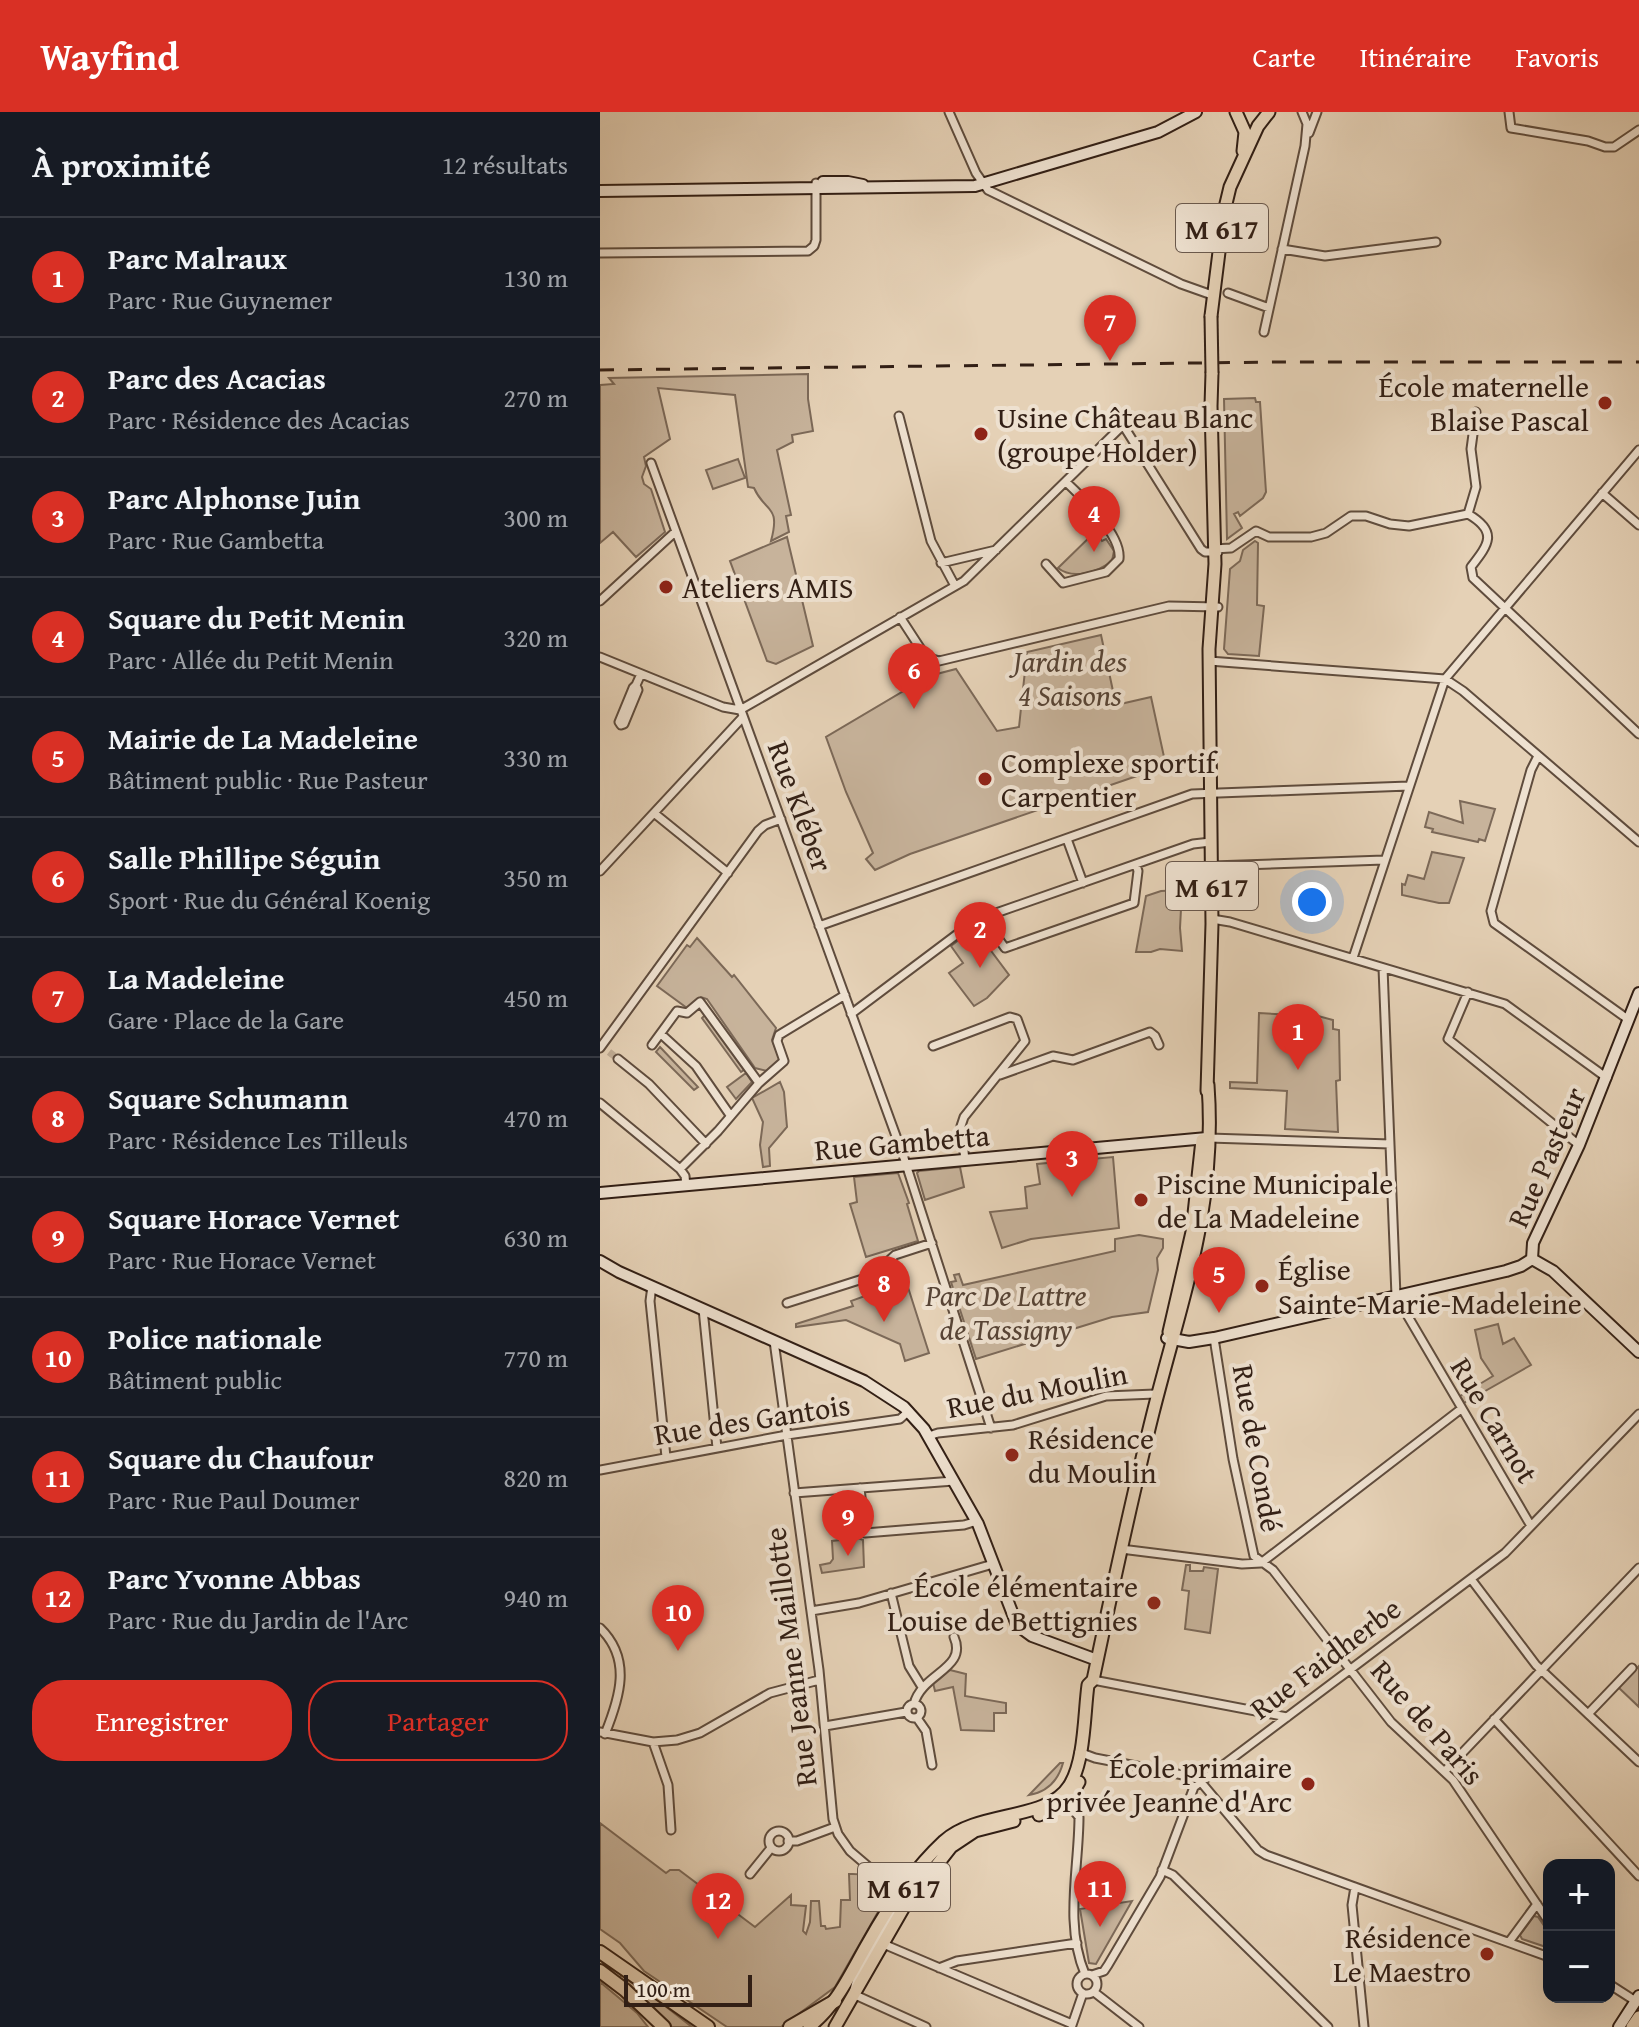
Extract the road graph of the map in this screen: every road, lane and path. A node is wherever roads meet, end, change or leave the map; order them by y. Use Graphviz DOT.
graph roads {
  1 [pos="949,112"];
  2 [pos="1197,112"];
  3 [pos="1269,112"];
  4 [pos="1302,112"];
  5 [pos="1317,112"];
  6 [pos="1509,112"];
  7 [pos="1236,114"];
  8 [pos="1261,122"];
  9 [pos="1639,130"];
  10 [pos="1305,146"];
  11 [pos="1240,163"];
  12 [pos="981,182"];
  13 [pos="816,186"];
  14 [pos="600,191"];
  15 [pos="1436,242"];
  16 [pos="1282,249"];
  17 [pos="600,253"];
  18 [pos="1228,293"];
  19 [pos="1212,295"];
  20 [pos="1269,308"];
  21 [pos="1264,332"];
  22 [pos="1212,373"];
  23 [pos="1476,412"];
  24 [pos="899,416"];
  25 [pos="1639,450"];
  26 [pos="651,463"];
  27 [pos="1066,482"];
  28 [pos="1602,493"];
  29 [pos="1468,514"];
  30 [pos="1639,525"];
  31 [pos="675,532"];
  32 [pos="1192,534"];
  33 [pos="1213,534"];
  34 [pos="999,549"];
  35 [pos="1217,551"];
  36 [pos="941,563"];
  37 [pos="1046,564"];
  38 [pos="1063,583"];
  39 [pos="955,586"];
  40 [pos="1060,594"];
  41 [pos="600,601"];
  42 [pos="1215,607"];
  43 [pos="1505,608"];
  44 [pos="900,617"];
  45 [pos="600,657"];
  46 [pos="1212,661"];
  47 [pos="641,674"];
  48 [pos="1445,679"];
  49 [pos="636,685"];
  50 [pos="741,713"];
  51 [pos="1639,734"];
  52 [pos="1538,756"];
  53 [pos="1409,786"];
  54 [pos="1211,792"];
  55 [pos="654,813"];
  56 [pos="781,819"];
  57 [pos="1067,839"];
  58 [pos="1211,842"];
  59 [pos="1639,842"];
  60 [pos="1384,860"];
  61 [pos="1136,865"];
  62 [pos="1212,866"];
  63 [pos="600,871"];
  64 [pos="728,873"];
  65 [pos="1083,883"];
  66 [pos="983,917"];
  67 [pos="1212,919"];
  68 [pos="819,926"];
  69 [pos="1353,958"];
  70 [pos="1383,968"];
  71 [pos="1468,992"];
  72 [pos="1639,993"];
  73 [pos="845,995"];
  74 [pos="851,1014"];
  75 [pos="1629,1020"];
  76 [pos="661,1034"];
  77 [pos="652,1045"];
  78 [pos="1159,1045"];
  79 [pos="933,1046"];
  80 [pos="603,1049"];
  81 [pos="618,1059"];
  82 [pos="998,1076"];
  83 [pos="1607,1078"];
  84 [pos="759,1083"];
  85 [pos="600,1103"];
  86 [pos="730,1115"];
  87 [pos="1206,1138"];
  88 [pos="706,1144"];
  89 [pos="1390,1144"];
  90 [pos="1579,1145"];
  91 [pos="965,1160"];
  92 [pos="906,1166"];
  93 [pos="680,1169"];
  94 [pos="686,1186"];
  95 [pos="600,1193"];
  96 [pos="932,1243"];
  97 [pos="1532,1259"];
  98 [pos="600,1261"];
  99 [pos="652,1286"];
  100 [pos="1396,1296"];
  101 [pos="787,1303"];
  102 [pos="703,1309"];
  103 [pos="1214,1338"];
  104 [pos="1171,1339"];
  105 [pos="774,1341"];
  106 [pos="1639,1352"];
  107 [pos="1155,1394"];
  108 [pos="1461,1409"];
  109 [pos="909,1411"];
  110 [pos="1154,1411"];
  111 [pos="1639,1414"];
  112 [pos="991,1428"];
  113 [pos="787,1435"];
  114 [pos="929,1436"];
  115 [pos="717,1448"];
  116 [pos="666,1457"];
  117 [pos="600,1470"];
  118 [pos="954,1481"];
  119 [pos="860,1488"];
  120 [pos="794,1493"];
  121 [pos="977,1521"];
  122 [pos="1531,1526"];
  123 [pos="1121,1549"];
  124 [pos="1261,1563"];
  125 [pos="993,1564"];
  126 [pos="1639,1568"];
  127 [pos="1471,1579"];
  128 [pos="891,1593"];
  129 [pos="811,1611"];
  130 [pos="600,1628"];
  131 [pos="954,1637"];
  132 [pos="1097,1660"];
  133 [pos="1632,1668"];
  134 [pos="1351,1670"];
  135 [pos="1542,1670"];
  136 [pos="819,1680"];
  137 [pos="1093,1680"];
  138 [pos="922,1687"];
  139 [pos="914,1704"];
  140 [pos="906,1712"];
  141 [pos="1588,1714"];
  142 [pos="1287,1717"];
  143 [pos="917,1718"];
  144 [pos="1494,1719"];
  145 [pos="825,1726"];
  146 [pos="602,1733"];
  147 [pos="653,1742"];
  148 [pos="1083,1754"];
  149 [pos="1639,1762"];
  150 [pos="932,1765"];
  151 [pos="1445,1771"];
  152 [pos="1200,1781"];
  153 [pos="1064,1799"];
  154 [pos="835,1827"];
  155 [pos="671,1830"];
  156 [pos="788,1841"];
  157 [pos="771,1848"];
  158 [pos="1162,1870"];
  159 [pos="750,1874"];
  160 [pos="1639,1876"];
  161 [pos="1355,1887"];
  162 [pos="901,1892"];
  163 [pos="1537,1904"];
  164 [pos="1543,1913"];
  165 [pos="1509,1942"];
  166 [pos="881,1943"];
  167 [pos="1077,1943"];
  168 [pos="600,1952"];
  169 [pos="1543,1955"];
  170 [pos="939,1968"];
  171 [pos="600,1971"];
  172 [pos="1089,1974"];
  173 [pos="1615,1987"];
  174 [pos="1094,1992"];
  175 [pos="1083,1993"];
  176 [pos="853,1994"];
  177 [pos="1638,2000"];
  178 [pos="835,2001"];
  179 [pos="1639,2017"];
  180 [pos="1072,2025"];
  181 [pos="664,2027"];
  182 [pos="708,2027"];
  183 [pos="790,2027"];
  184 [pos="809,2027"];
  185 [pos="835,2027"];
  186 [pos="924,2027"];
  187 [pos="1139,2027"];
  188 [pos="1328,2027"];
  189 [pos="1364,2027"];
  190 [pos="1619,2027"];
  191 [pos="1632,2027"];
  1 -- 12 [label="street"];
  2 -- 12 [label="street"];
  3 -- 8 [label="main road"];
  4 -- 10 [label="street"];
  5 -- 10 [label="street"];
  6 -- 9 [label="street"];
  7 -- 8 [label="main road"];
  7 -- 11 [label="main road, M 617"];
  8 -- 11 [label="main road, M 617"];
  10 -- 16 [label="street"];
  11 -- 19 [label="main road, M 617"];
  12 -- 13 [label="street"];
  12 -- 19 [label="street"];
  13 -- 14 [label="street"];
  13 -- 17 [label="street"];
  15 -- 16 [label="street"];
  16 -- 20 [label="street"];
  18 -- 20 [label="street"];
  19 -- 22 [label="main road, M 617, bridge"];
  20 -- 21 [label="street"];
  22 -- 33 [label="main road, M 617"];
  22 -- 35 [label="main road, M 617"];
  23 -- 29 [label="street"];
  24 -- 36 [label="street"];
  25 -- 28 [label="street"];
  26 -- 31 [label="street, Rue Kléber"];
  27 -- 32 [label="street"];
  27 -- 34 [label="street"];
  27 -- 38 [label="street"];
  28 -- 30 [label="street"];
  28 -- 43 [label="street"];
  29 -- 35 [label="street"];
  29 -- 43 [label="street"];
  31 -- 41 [label="street"];
  31 -- 50 [label="street, Rue Kléber"];
  32 -- 33 [label="street"];
  32 -- 35 [label="street"];
  33 -- 35 [label="main road, M 617"];
  34 -- 36 [label="street"];
  34 -- 39 [label="street"];
  35 -- 42 [label="main road, M 617"];
  36 -- 39 [label="street"];
  37 -- 38 [label="street"];
  38 -- 40 [label="street"];
  39 -- 44 [label="street"];
  42 -- 44 [label="street"];
  42 -- 46 [label="main road, M 617"];
  43 -- 48 [label="street"];
  43 -- 51 [label="street"];
  44 -- 50 [label="street"];
  45 -- 47 [label="street"];
  46 -- 48 [label="street"];
  46 -- 54 [label="main road, M 617"];
  47 -- 49 [label="street"];
  47 -- 50 [label="street"];
  48 -- 52 [label="street"];
  48 -- 53 [label="street"];
  49 -- 49 [label="street"];
  50 -- 55 [label="street"];
  50 -- 56 [label="street, Rue Kléber"];
  52 -- 59 [label="street"];
  52 -- 75 [label="street"];
  53 -- 54 [label="street"];
  53 -- 60 [label="street"];
  54 -- 57 [label="street"];
  54 -- 58 [label="main road, M 617"];
  55 -- 63 [label="street"];
  55 -- 64 [label="street"];
  56 -- 64 [label="street"];
  56 -- 68 [label="street, Rue Kléber"];
  57 -- 65 [label="street"];
  57 -- 68 [label="street"];
  58 -- 61 [label="street"];
  58 -- 62 [label="main road, M 617"];
  60 -- 62 [label="street"];
  60 -- 69 [label="street"];
  61 -- 65 [label="street"];
  61 -- 66 [label="street"];
  62 -- 67 [label="main road, M 617"];
  64 -- 80 [label="street"];
  65 -- 66 [label="street"];
  66 -- 74 [label="street"];
  67 -- 69 [label="street"];
  67 -- 87 [label="main road, M 617"];
  68 -- 73 [label="street, Rue Kléber"];
  69 -- 70 [label="street"];
  70 -- 71 [label="street"];
  70 -- 89 [label="street"];
  71 -- 83 [label="street"];
  71 -- 90 [label="street"];
  72 -- 75 [label="street, Rue Pasteur"];
  73 -- 74 [label="street, Rue Kléber"];
  73 -- 84 [label="street"];
  74 -- 92 [label="street, Rue Kléber"];
  75 -- 83 [label="street, Rue Pasteur"];
  76 -- 77 [label="street"];
  76 -- 84 [label="street"];
  76 -- 86 [label="street"];
  78 -- 82 [label="street"];
  79 -- 82 [label="street"];
  81 -- 88 [label="street"];
  82 -- 91 [label="street"];
  83 -- 90 [label="street, Rue Pasteur"];
  84 -- 86 [label="street"];
  85 -- 93 [label="street"];
  86 -- 88 [label="street"];
  87 -- 89 [label="street"];
  87 -- 91 [label="street, Rue Gambetta"];
  87 -- 104 [label="main road, M 617"];
  88 -- 93 [label="street"];
  89 -- 100 [label="street"];
  90 -- 97 [label="street, Rue Pasteur"];
  91 -- 92 [label="street, Rue Gambetta"];
  92 -- 94 [label="street, Rue Gambetta"];
  92 -- 96 [label="street, Rue Kléber"];
  93 -- 94 [label="street"];
  94 -- 95 [label="street, Rue Gambetta"];
  96 -- 101 [label="street"];
  96 -- 112 [label="street, Rue Kléber"];
  97 -- 100 [label="street, Rue Pasteur"];
  97 -- 106 [label="street"];
  98 -- 99 [label="street"];
  99 -- 102 [label="street"];
  99 -- 116 [label="street"];
  100 -- 103 [label="street, Rue Pasteur"];
  100 -- 108 [label="street, Rue Carnot"];
  102 -- 105 [label="street"];
  102 -- 115 [label="street"];
  103 -- 104 [label="street, Rue Pasteur"];
  103 -- 124 [label="street, Rue de Condé"];
  104 -- 107 [label="main road, M 617"];
  104 -- 110 [label="main road, M 617"];
  105 -- 109 [label="street"];
  105 -- 113 [label="street, Rue Jeanne Maillotte"];
  107 -- 110 [label="main road, M 617"];
  107 -- 112 [label="street, Rue du Moulin"];
  108 -- 122 [label="street, Rue Carnot"];
  108 -- 124 [label="street"];
  109 -- 113 [label="street, Rue des Gantois"];
  109 -- 114 [label="street"];
  110 -- 123 [label="main road, M 617"];
  111 -- 122 [label="street, Rue Faidherbe"];
  112 -- 114 [label="street, Rue du Moulin"];
  113 -- 115 [label="street, Rue des Gantois"];
  113 -- 120 [label="street, Rue Jeanne Maillotte"];
  114 -- 118 [label="street"];
  115 -- 116 [label="street, Rue des Gantois"];
  116 -- 117 [label="street, Rue des Gantois"];
  118 -- 119 [label="street"];
  118 -- 121 [label="street"];
  119 -- 120 [label="street"];
  119 -- 121 [label="street"];
  120 -- 129 [label="street, Rue Jeanne Maillotte"];
  121 -- 125 [label="street"];
  122 -- 127 [label="street, Rue Faidherbe"];
  123 -- 124 [label="street"];
  123 -- 132 [label="main road, M 617"];
  124 -- 134 [label="street, Rue de Paris"];
  125 -- 128 [label="street"];
  125 -- 132 [label="street"];
  126 -- 135 [label="street"];
  127 -- 134 [label="street, Rue Faidherbe"];
  127 -- 135 [label="street"];
  128 -- 129 [label="street"];
  128 -- 138 [label="street"];
  129 -- 136 [label="street, Rue Jeanne Maillotte"];
  130 -- 146 [label="street"];
  131 -- 138 [label="street"];
  132 -- 137 [label="main road, M 617"];
  133 -- 141 [label="street"];
  134 -- 142 [label="street, Rue Faidherbe"];
  134 -- 151 [label="street, Rue de Paris"];
  135 -- 141 [label="street"];
  135 -- 144 [label="street"];
  136 -- 145 [label="street, Rue Jeanne Maillotte"];
  136 -- 147 [label="street"];
  137 -- 142 [label="street"];
  137 -- 148 [label="main road, M 617"];
  138 -- 139 [label="street"];
  139 -- 140 [label="street"];
  139 -- 143 [label="street"];
  140 -- 143 [label="street"];
  140 -- 145 [label="street"];
  141 -- 149 [label="street"];
  142 -- 152 [label="street, Rue Faidherbe"];
  143 -- 150 [label="street"];
  144 -- 151 [label="street"];
  144 -- 160 [label="street"];
  145 -- 154 [label="street, Rue Jeanne Maillotte"];
  146 -- 147 [label="street"];
  147 -- 155 [label="street"];
  148 -- 152 [label="street"];
  148 -- 153 [label="main road, M 617"];
  151 -- 163 [label="street, Rue de Paris"];
  152 -- 158 [label="street, Rue Faidherbe"];
  152 -- 161 [label="street"];
  153 -- 162 [label="main road, M 617"];
  153 -- 166 [label="main road, M 617"];
  153 -- 167 [label="street"];
  154 -- 156 [label="street"];
  154 -- 162 [label="street, Rue Jeanne Maillotte"];
  156 -- 157 [label="street"];
  156 -- 157 [label="street"];
  157 -- 159 [label="street"];
  158 -- 172 [label="street, Rue Faidherbe"];
  158 -- 188 [label="street"];
  161 -- 165 [label="street"];
  161 -- 189 [label="street"];
  162 -- 176 [label="street"];
  162 -- 178 [label="main road, M 617"];
  163 -- 164 [label="street, Rue de Paris"];
  163 -- 165 [label="street"];
  165 -- 169 [label="street"];
  166 -- 170 [label="street"];
  166 -- 176 [label="main road, M 617"];
  167 -- 170 [label="street"];
  167 -- 172 [label="street"];
  168 -- 182 [label="highway"];
  170 -- 180 [label="street"];
  171 -- 181 [label="highway"];
  172 -- 174 [label="street"];
  172 -- 175 [label="street"];
  173 -- 177 [label="street"];
  174 -- 175 [label="street"];
  174 -- 187 [label="street"];
  175 -- 180 [label="street"];
  176 -- 185 [label="main road, M 617"];
  176 -- 186 [label="street"];
  177 -- 190 [label="street"];
  178 -- 183 [label="highway"];
  178 -- 184 [label="main road, M 617"];
  179 -- 191 [label="main road"];
}
